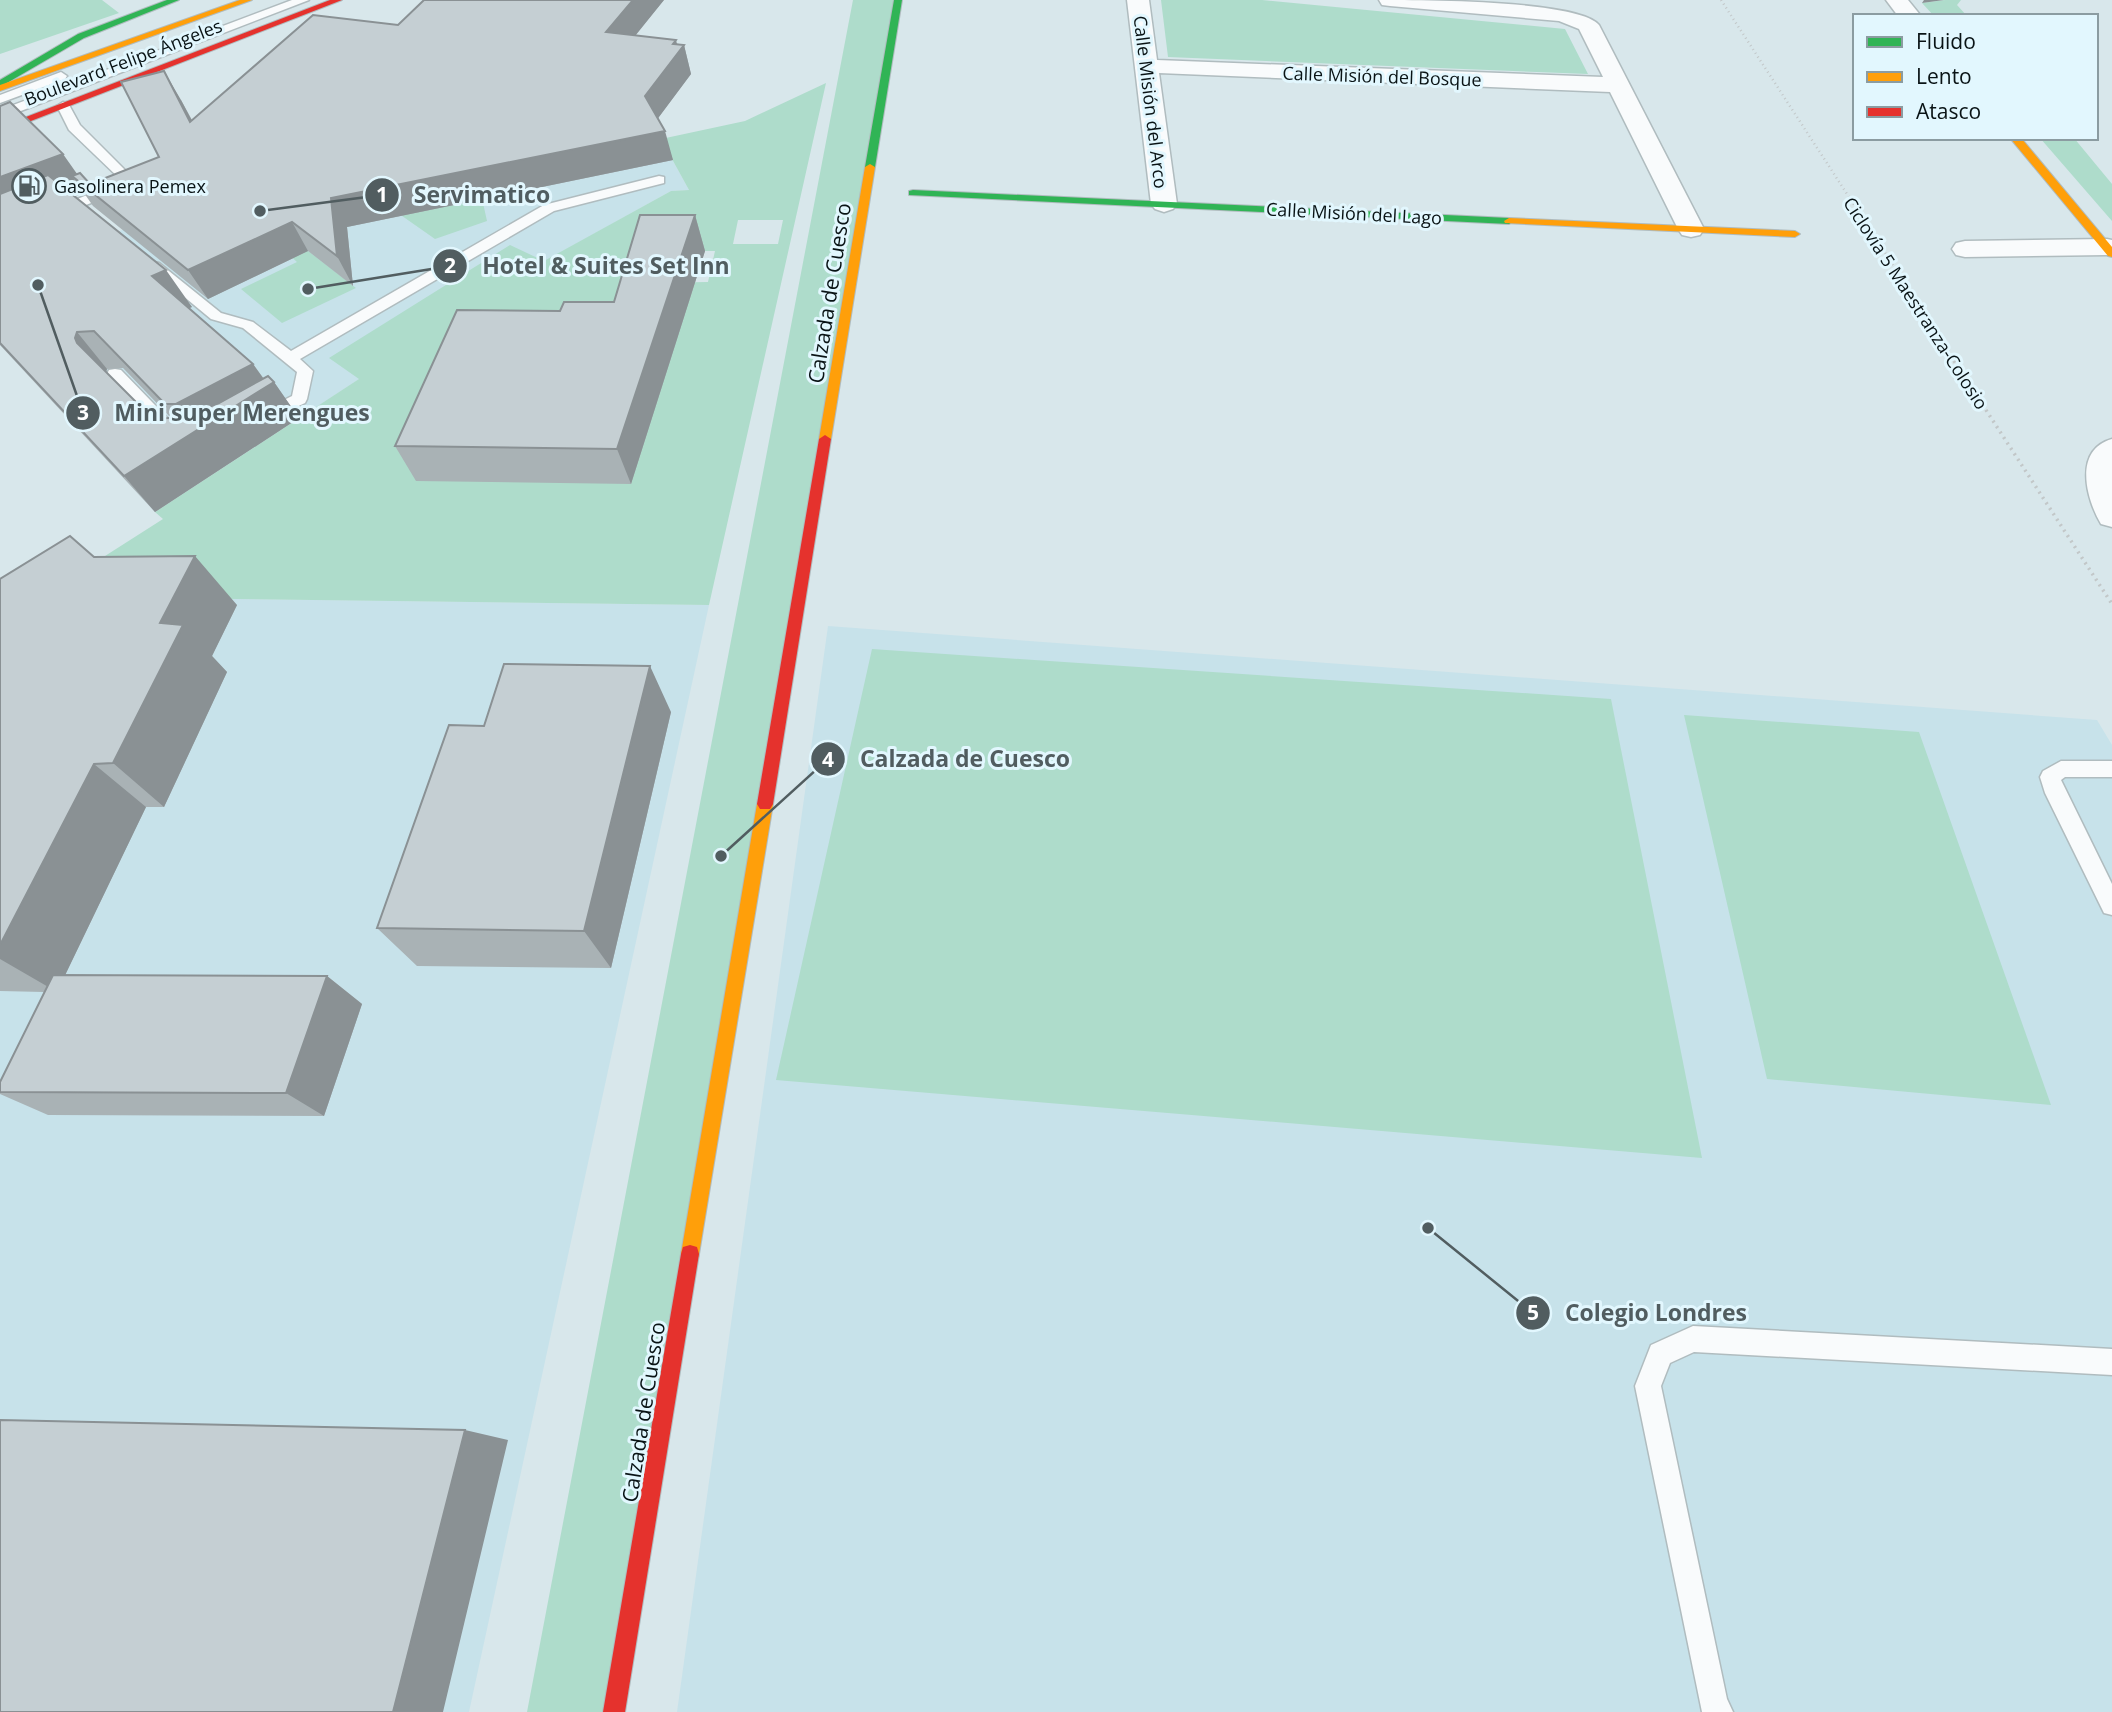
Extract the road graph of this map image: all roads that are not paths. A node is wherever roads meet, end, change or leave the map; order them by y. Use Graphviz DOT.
graph roads {
  1 [pos="174,0"];
  2 [pos="228,0"];
  3 [pos="248,0"];
  4 [pos="274,0"];
  5 [pos="303,0"];
  6 [pos="338,0"];
  7 [pos="898,0"];
  8 [pos="1138,0"];
  9 [pos="1390,0"];
  10 [pos="1897,0"];
  11 [pos="1908,14"];
  12 [pos="207,15"];
  13 [pos="190,32"];
  14 [pos="1146,66"];
  15 [pos="1618,85"];
  16 [pos="0,86"];
  17 [pos="0,99"];
  18 [pos="63,106"];
  19 [pos="0,108"];
  20 [pos="0,115"];
  21 [pos="0,130"];
  22 [pos="2017,140"];
  23 [pos="659,180"];
  24 [pos="913,193"];
  25 [pos="78,204"];
  26 [pos="1164,204"];
  27 [pos="43,218"];
  28 [pos="95,218"];
  29 [pos="1691,229"];
  30 [pos="1795,234"];
  31 [pos="1965,248"];
  32 [pos="2110,249"];
  33 [pos="143,257"];
  34 [pos="289,359"];
  35 [pos="115,374"];
  36 [pos="253,424"];
  37 [pos="197,448"];
  38 [pos="2112,449"];
  39 [pos="2112,516"];
  40 [pos="2112,769"];
  41 [pos="2112,906"];
  42 [pos="2112,1362"];
  43 [pos="614,1712"];
  44 [pos="1718,1712"];
  1 -- 16 [label="street"];
  2 -- 12 [label="street"];
  3 -- 12 [label="street, Boulevard Felipe Ángeles"];
  4 -- 13 [label="lane"];
  5 -- 20 [label="lane"];
  6 -- 18 [label="street, Boulevard Felipe Ángeles"];
  7 -- 43 [label="street, Calzada de Cuesco"];
  8 -- 14 [label="street, Calle Misión del Arco"];
  9 -- 15 [label="street"];
  10 -- 11 [label="street"];
  12 -- 13 [label="street"];
  12 -- 16 [label="street, Boulevard Felipe Ángeles"];
  13 -- 17 [label="lane"];
  13 -- 19 [label="street"];
  14 -- 15 [label="street, Calle Misión del Bosque"];
  14 -- 26 [label="street, Calle Misión del Arco"];
  15 -- 29 [label="street"];
  18 -- 21 [label="street, Boulevard Felipe Ángeles"];
  18 -- 25 [label="lane"];
  22 -- 32 [label="street"];
  23 -- 34 [label="lane"];
  24 -- 26 [label="street, Calle Misión del Lago"];
  25 -- 27 [label="lane"];
  25 -- 28 [label="lane"];
  26 -- 29 [label="street, Calle Misión del Lago"];
  29 -- 30 [label="street, Calle Misión del Lago"];
  31 -- 32 [label="street"];
  33 -- 34 [label="lane"];
  34 -- 36 [label="lane"];
  35 -- 37 [label="lane"];
  38 -- 39 [label="street"];
  40 -- 41 [label="lane"];
  42 -- 44 [label="lane"];
}
